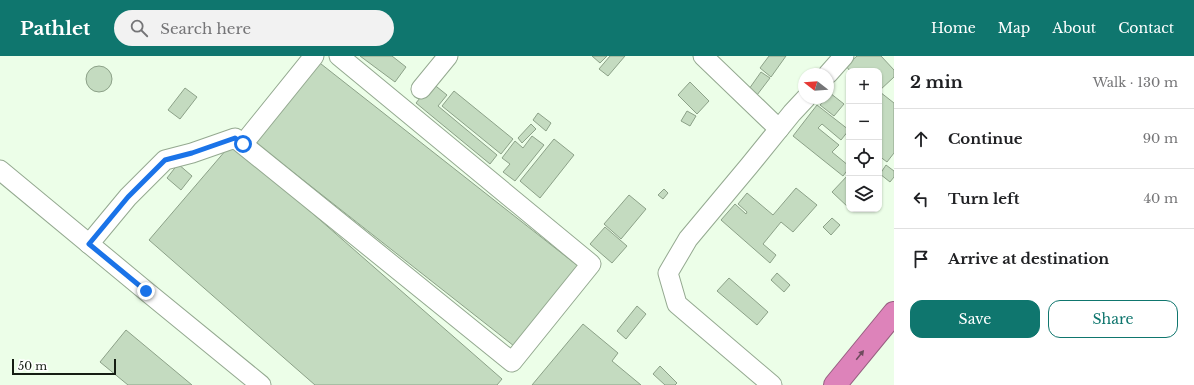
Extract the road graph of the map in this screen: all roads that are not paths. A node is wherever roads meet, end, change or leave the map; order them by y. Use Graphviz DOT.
graph roads {
  1 [pos="314,56"];
  2 [pos="339,56"];
  3 [pos="448,56"];
  4 [pos="703,56"];
  5 [pos="844,56"];
  6 [pos="833,68"];
  7 [pos="422,89"];
  8 [pos="801,104"];
  9 [pos="779,129"];
  10 [pos="243,144"];
  11 [pos="0,170"];
  12 [pos="89,244"];
  13 [pos="894,313"];
  14 [pos="261,385"];
  15 [pos="772,385"];
  16 [pos="835,385"];
  1 -- 10 [label="street"];
  2 -- 10 [label="street"];
  3 -- 7 [label="street"];
  4 -- 9 [label="street"];
  5 -- 6 [label="street"];
  8 -- 9 [label="street"];
  9 -- 15 [label="street"];
  10 -- 12 [label="street"];
  11 -- 12 [label="street"];
  12 -- 14 [label="street"];
  16 -- 13 [label="highway, one-way"];
}
